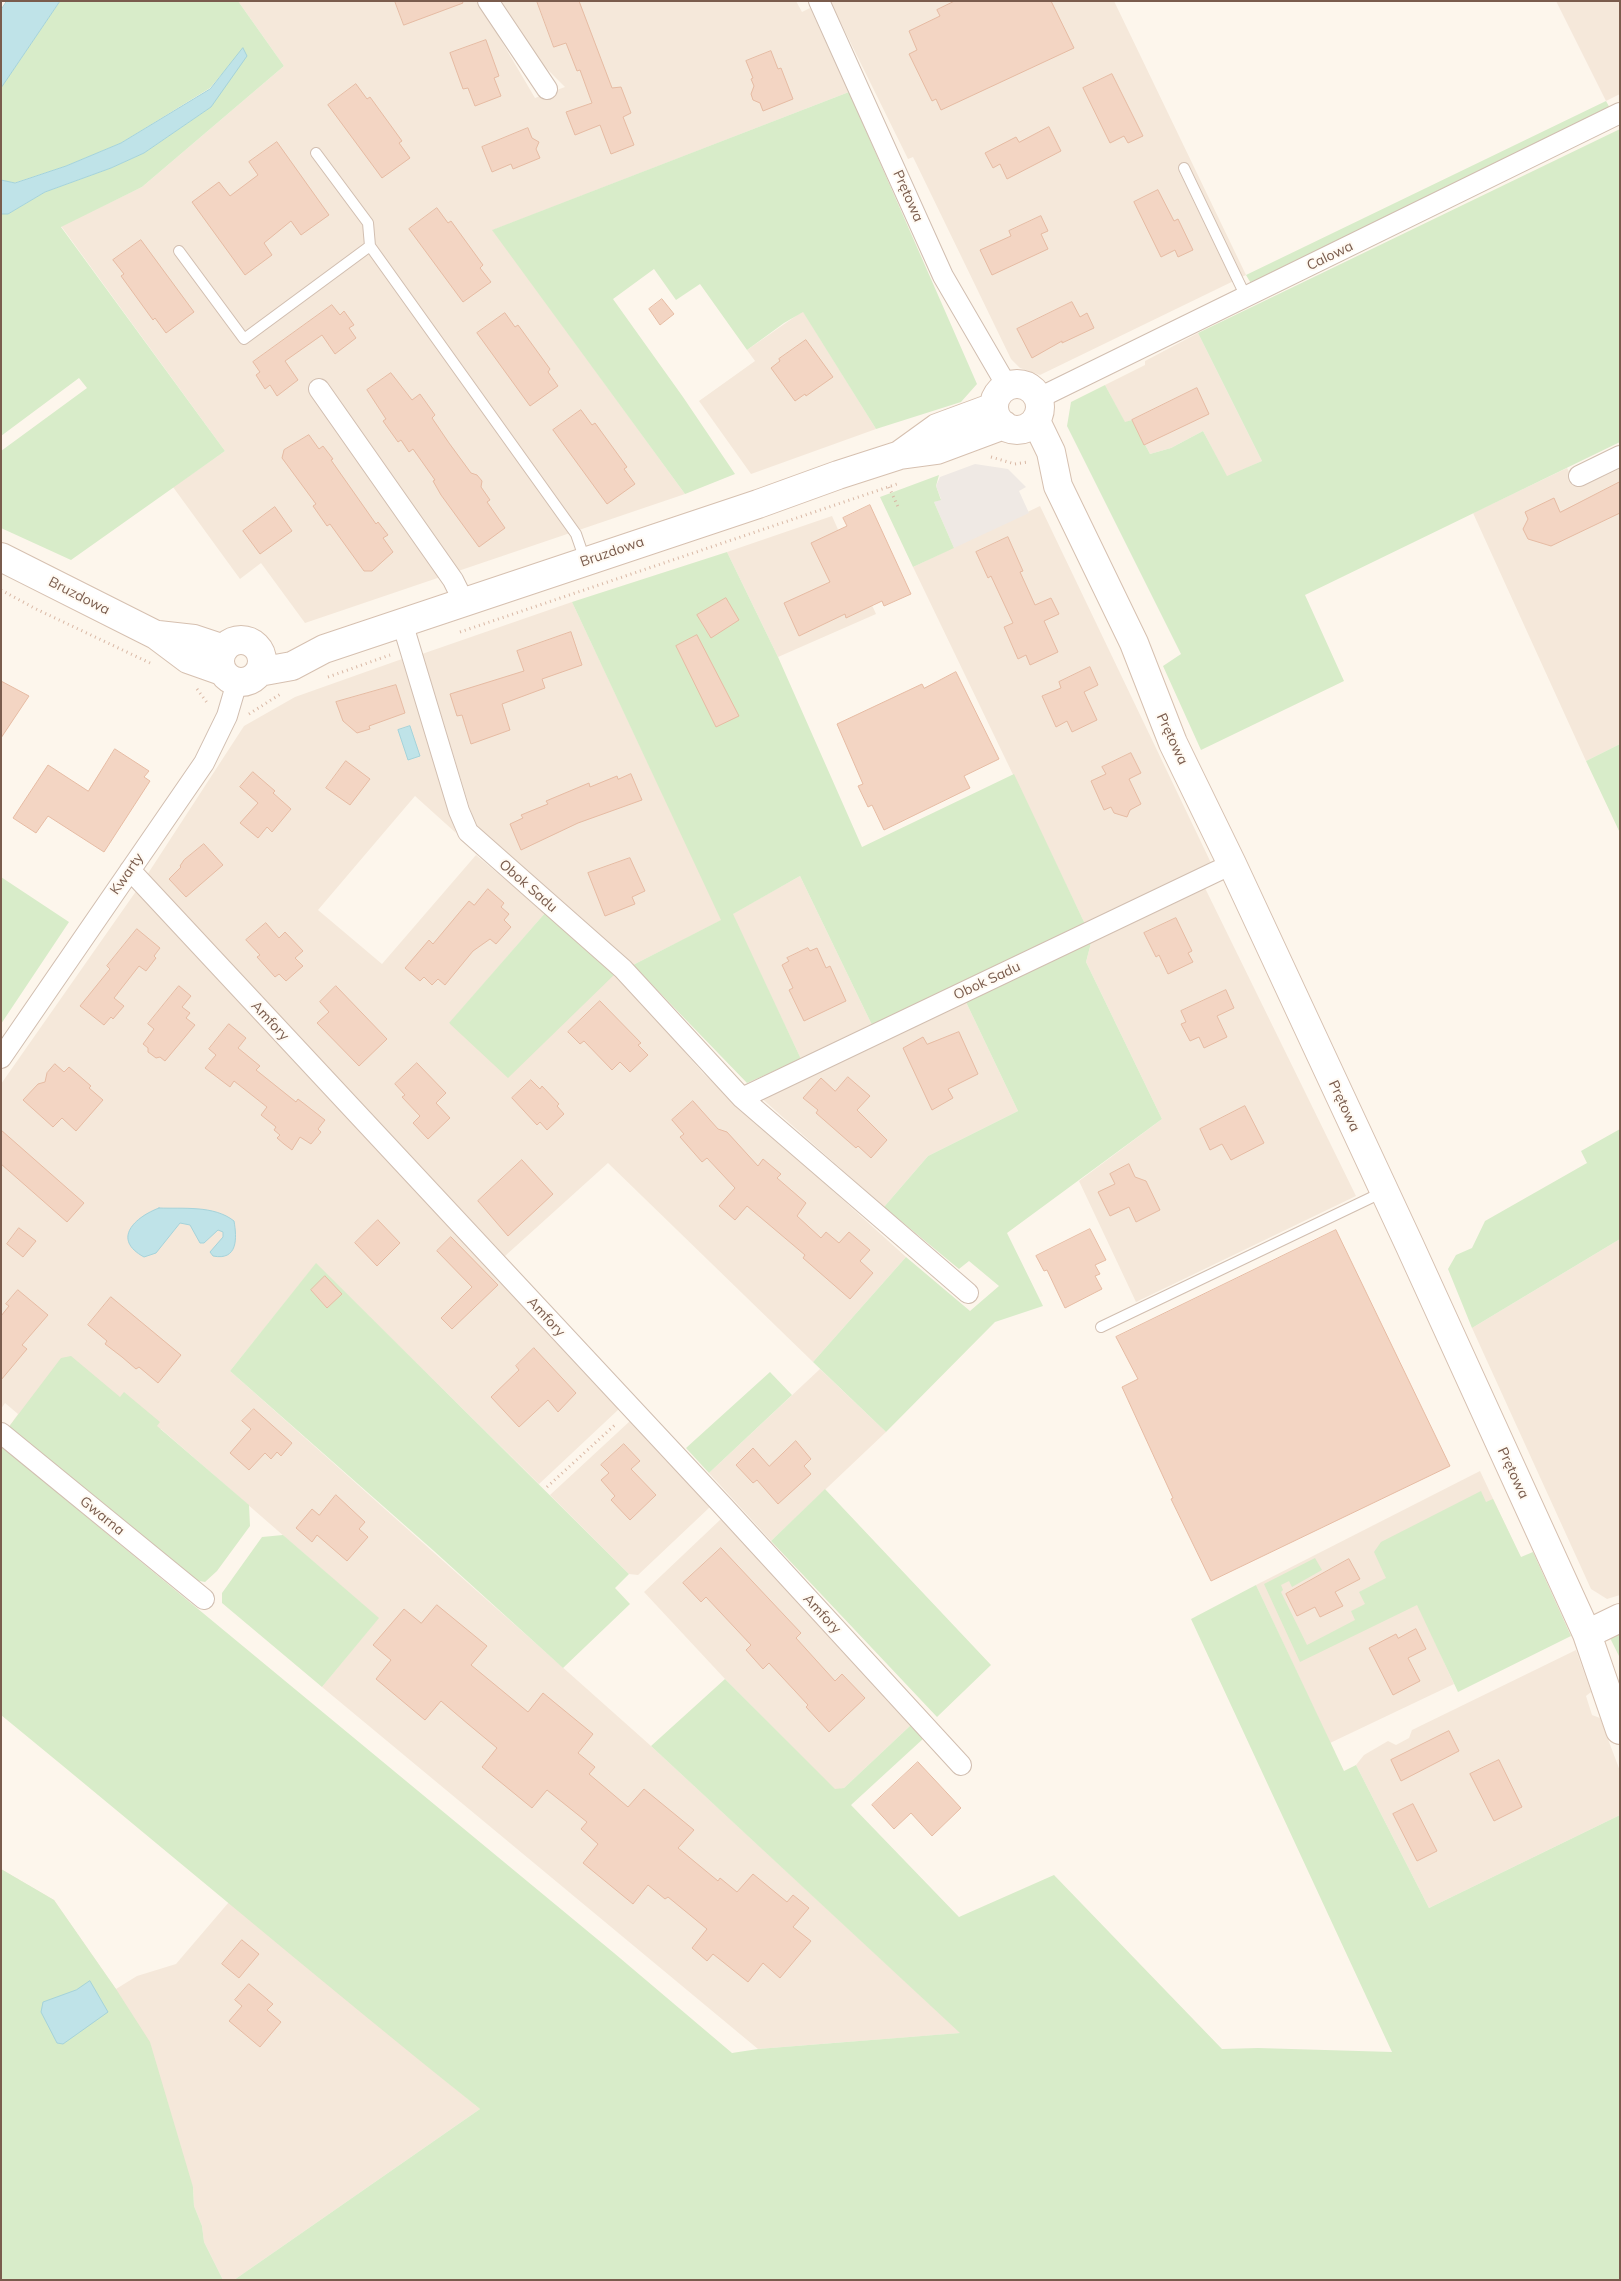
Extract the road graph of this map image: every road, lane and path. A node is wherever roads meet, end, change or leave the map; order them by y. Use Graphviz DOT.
graph roads {
  1 [pos="488,1"];
  2 [pos="819,1"];
  3 [pos="547,89"];
  4 [pos="1620,113"];
  5 [pos="316,153"];
  6 [pos="1184,168"];
  7 [pos="370,246"];
  8 [pos="179,251"];
  9 [pos="1246,297"];
  10 [pos="319,389"];
  11 [pos="1016,411"];
  12 [pos="987,456"];
  13 [pos="1620,456"];
  14 [pos="1024,464"];
  15 [pos="903,468"];
  16 [pos="1579,476"];
  17 [pos="889,487"];
  18 [pos="900,509"];
  19 [pos="1,557"];
  20 [pos="585,561"];
  21 [pos="1,590"];
  22 [pos="464,602"];
  23 [pos="402,622"];
  24 [pos="456,633"];
  25 [pos="410,648"];
  26 [pos="240,665"];
  27 [pos="155,666"];
  28 [pos="323,678"];
  29 [pos="194,687"];
  30 [pos="286,691"];
  31 [pos="212,710"];
  32 [pos="245,717"];
  33 [pos="1232,864"];
  34 [pos="130,870"];
  35 [pos="1,1058"];
  36 [pos="742,1098"];
  37 [pos="1384,1192"];
  38 [pos="968,1293"];
  39 [pos="1101,1327"];
  40 [pos="632,1409"];
  41 [pos="1,1433"];
  42 [pos="547,1487"];
  43 [pos="204,1599"];
  44 [pos="1620,1618"];
  45 [pos="1587,1634"];
  46 [pos="1620,1730"];
  47 [pos="961,1765"];
  1 -- 3 [label="street"];
  2 -- 11 [label="street, Prętowa"];
  4 -- 9 [label="street, Calowa"];
  5 -- 7 [label="lane"];
  6 -- 9 [label="lane"];
  7 -- 8 [label="lane"];
  7 -- 20 [label="lane"];
  9 -- 11 [label="street, Calowa"];
  10 -- 22 [label="street"];
  11 -- 15 [label="street, Bruzdowa"];
  11 -- 33 [label="street, Prętowa"];
  12 -- 14 [label="path"];
  13 -- 16 [label="street"];
  15 -- 17 [label="path"];
  15 -- 20 [label="street, Bruzdowa"];
  17 -- 18 [label="path"];
  17 -- 24 [label="path"];
  19 -- 26 [label="street, Bruzdowa"];
  20 -- 22 [label="street, Bruzdowa"];
  21 -- 27 [label="path"];
  22 -- 23 [label="street, Bruzdowa"];
  23 -- 25 [label="street, Obok Sadu"];
  23 -- 26 [label="street, Bruzdowa"];
  25 -- 28 [label="path"];
  25 -- 36 [label="street, Obok Sadu"];
  26 -- 34 [label="street, Kwarty"];
  29 -- 31 [label="path"];
  30 -- 32 [label="path"];
  33 -- 36 [label="street, Obok Sadu"];
  33 -- 37 [label="street, Prętowa"];
  34 -- 35 [label="street, Kwarty"];
  34 -- 40 [label="street, Amfory"];
  36 -- 38 [label="street, Obok Sadu"];
  37 -- 39 [label="lane"];
  37 -- 45 [label="street, Prętowa"];
  40 -- 42 [label="path"];
  40 -- 47 [label="street, Amfory"];
  41 -- 43 [label="street, Gwarna"];
  44 -- 45 [label="street"];
  45 -- 46 [label="street, Prętowa"];
}
